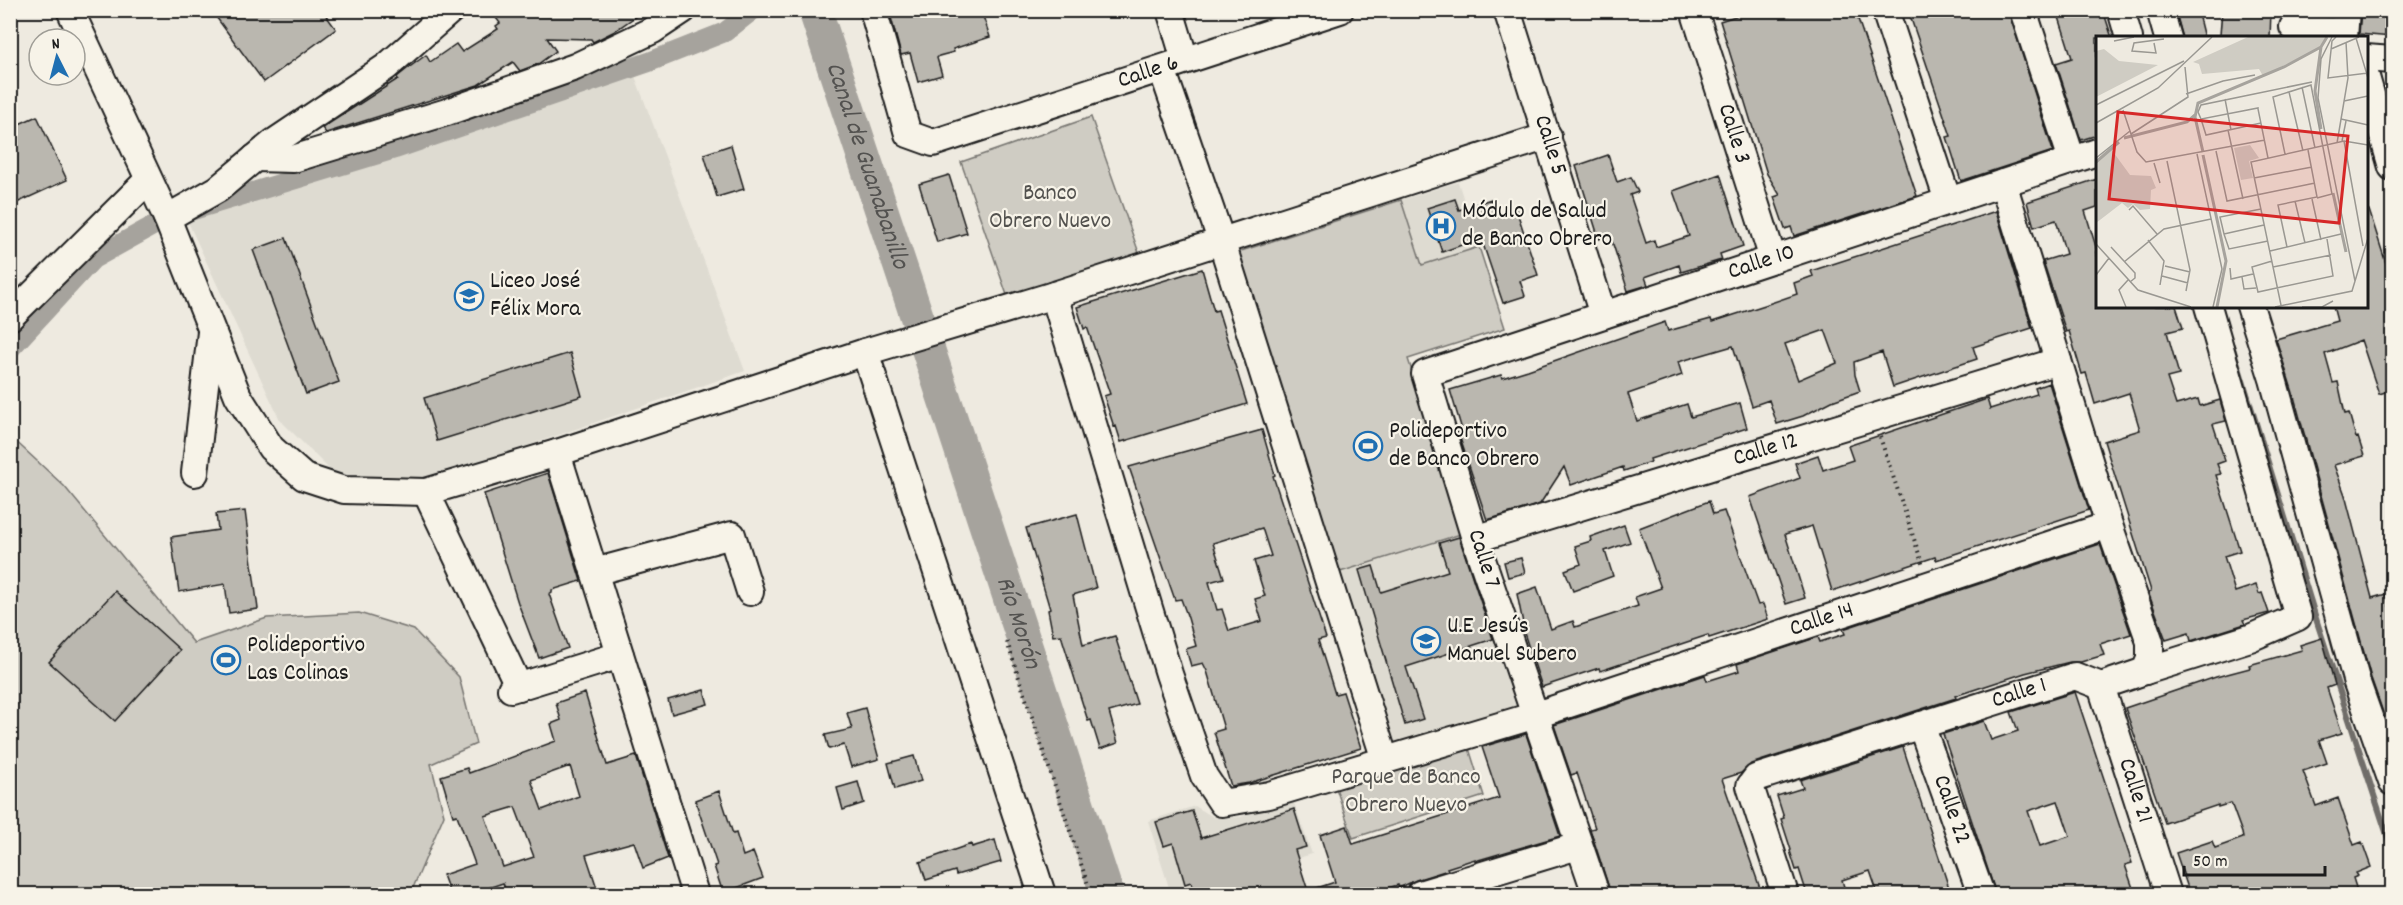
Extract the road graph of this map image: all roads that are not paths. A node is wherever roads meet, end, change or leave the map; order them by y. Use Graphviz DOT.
graph roads {
  1 [pos="70,10"];
  2 [pos="451,10"];
  3 [pos="683,10"];
  4 [pos="873,10"];
  5 [pos="1170,10"];
  6 [pos="1340,10"];
  7 [pos="1507,10"];
  8 [pos="1694,10"];
  9 [pos="1885,10"];
  10 [pos="2023,10"];
  11 [pos="2121,10"];
  12 [pos="2160,10"];
  13 [pos="2293,25"];
  14 [pos="2345,27"];
  15 [pos="2128,36"];
  16 [pos="2167,36"];
  17 [pos="2367,58"];
  18 [pos="2392,60"];
  19 [pos="1173,65"];
  20 [pos="2367,80"];
  21 [pos="1548,136"];
  22 [pos="2096,152"];
  23 [pos="255,158"];
  24 [pos="2072,160"];
  25 [pos="2392,167"];
  26 [pos="148,180"];
  27 [pos="2003,183"];
  28 [pos="1948,201"];
  29 [pos="167,218"];
  30 [pos="1221,240"];
  31 [pos="1773,259"];
  32 [pos="1054,295"];
  33 [pos="2209,308"];
  34 [pos="2251,308"];
  35 [pos="1603,315"];
  36 [pos="10,316"];
  37 [pos="211,329"];
  38 [pos="865,352"];
  39 [pos="2058,361"];
  40 [pos="1425,374"];
  41 [pos="557,453"];
  42 [pos="195,473"];
  43 [pos="426,492"];
  44 [pos="2109,525"];
  45 [pos="1475,539"];
  46 [pos="594,572"];
  47 [pos="750,592"];
  48 [pos="620,655"];
  49 [pos="2145,671"];
  50 [pos="2101,686"];
  51 [pos="1536,715"];
  52 [pos="1921,724"];
  53 [pos="1385,760"];
  54 [pos="2392,782"];
  55 [pos="1578,846"];
  56 [pos="695,894"];
  57 [pos="1042,894"];
  58 [pos="1420,894"];
  59 [pos="1596,894"];
  60 [pos="1785,894"];
  61 [pos="1981,894"];
  62 [pos="2168,894"];
  1 -- 26 [label="street"];
  2 -- 23 [label="street"];
  3 -- 23 [label="street"];
  4 -- 19 [label="street, Calle 6"];
  5 -- 19 [label="street"];
  6 -- 19 [label="street, Calle 6"];
  7 -- 21 [label="street, Calle 5"];
  8 -- 31 [label="street, Calle 3"];
  9 -- 28 [label="street"];
  10 -- 24 [label="street"];
  11 -- 15 [label="street"];
  12 -- 16 [label="street"];
  13 -- 14 [label="street"];
  17 -- 18 [label="street"];
  19 -- 30 [label="street"];
  20 -- 25 [label="street"];
  21 -- 30 [label="street"];
  21 -- 35 [label="street, Calle 5"];
  22 -- 24 [label="street, Calle 10"];
  23 -- 29 [label="street"];
  24 -- 27 [label="street, Calle 10"];
  26 -- 29 [label="street"];
  26 -- 36 [label="street"];
  27 -- 28 [label="street, Calle 10"];
  27 -- 39 [label="street"];
  28 -- 31 [label="street, Calle 10"];
  29 -- 37 [label="street"];
  30 -- 32 [label="street"];
  30 -- 53 [label="street"];
  31 -- 35 [label="street, Calle 10"];
  32 -- 38 [label="street"];
  32 -- 53 [label="street, Calle 14"];
  33 -- 49 [label="street"];
  34 -- 54 [label="street"];
  35 -- 40 [label="street, Calle 10"];
  37 -- 42 [label="street"];
  37 -- 43 [label="street"];
  38 -- 41 [label="street"];
  38 -- 57 [label="street"];
  39 -- 44 [label="street"];
  39 -- 45 [label="street, Calle 12"];
  40 -- 45 [label="street, Calle 7"];
  41 -- 43 [label="street"];
  41 -- 46 [label="street"];
  43 -- 48 [label="street"];
  44 -- 49 [label="street"];
  44 -- 51 [label="street, Calle 14"];
  45 -- 51 [label="street, Calle 7"];
  46 -- 47 [label="street"];
  46 -- 48 [label="street"];
  48 -- 56 [label="street"];
  49 -- 50 [label="street"];
  50 -- 52 [label="street, Calle 1"];
  50 -- 62 [label="street, Calle 21"];
  51 -- 53 [label="street, Calle 14"];
  51 -- 55 [label="street, Calle 7"];
  52 -- 60 [label="street, Calle 1"];
  52 -- 61 [label="street, Calle 22"];
  55 -- 58 [label="street"];
  55 -- 59 [label="street, Calle 7"];
}
